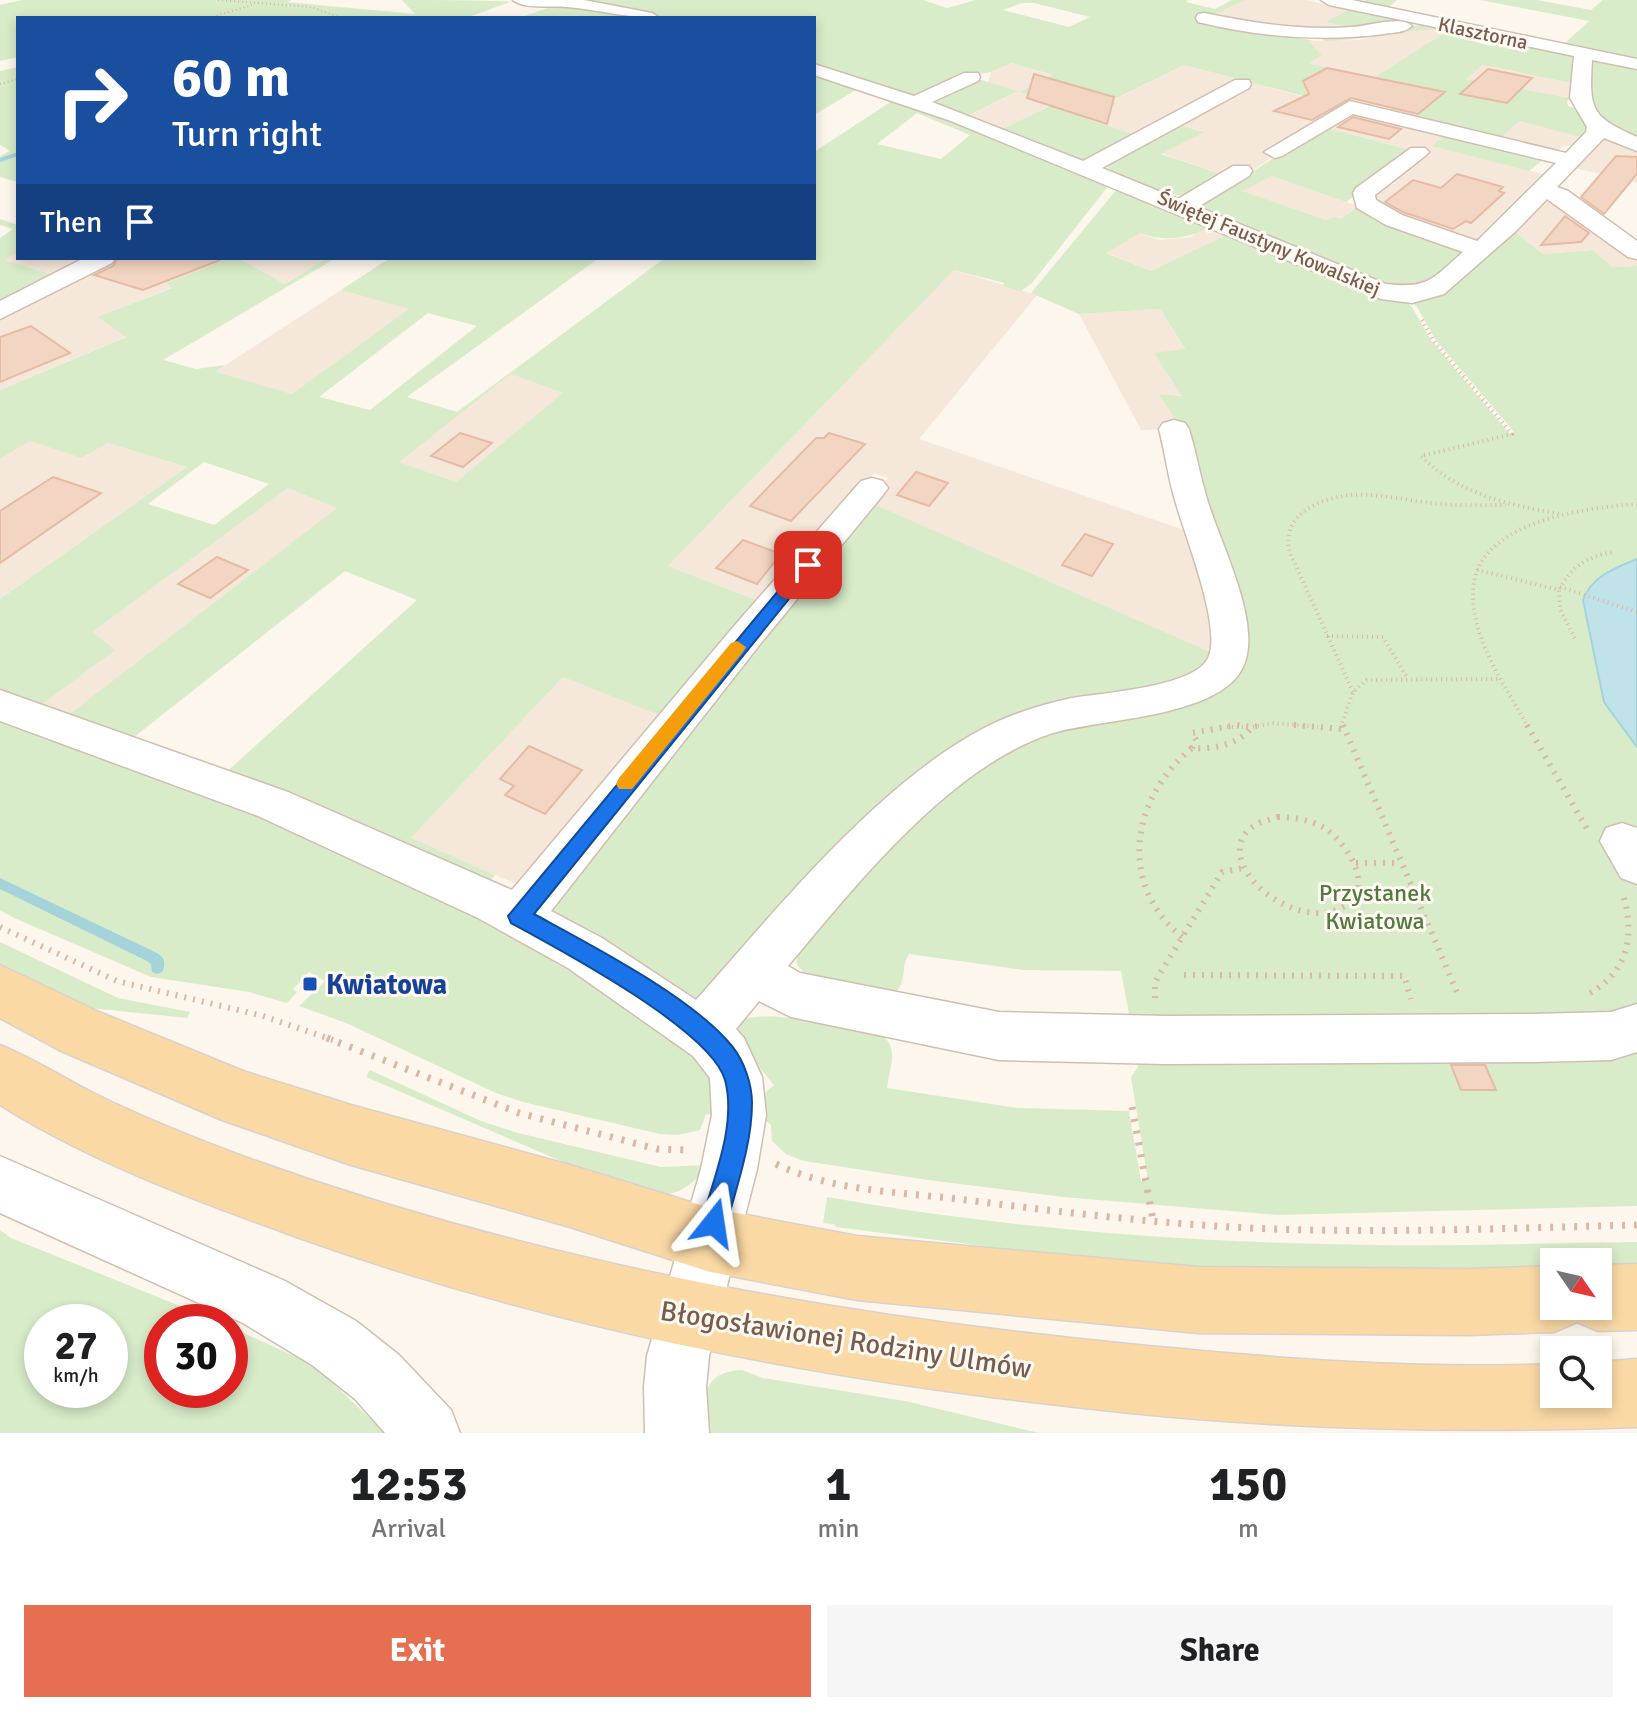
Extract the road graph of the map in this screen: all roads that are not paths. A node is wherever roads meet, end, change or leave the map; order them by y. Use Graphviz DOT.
graph roads {
  1 [pos="521,0"];
  2 [pos="1329,0"];
  3 [pos="574,1"];
  4 [pos="643,16"];
  5 [pos="1204,18"];
  6 [pos="1423,20"];
  7 [pos="1583,53"];
  8 [pos="1637,64"];
  9 [pos="816,70"];
  10 [pos="971,77"];
  11 [pos="1242,84"];
  12 [pos="916,102"];
  13 [pos="1597,127"];
  14 [pos="1637,145"];
  15 [pos="1275,152"];
  16 [pos="1418,152"];
  17 [pos="1569,160"];
  18 [pos="1086,168"];
  19 [pos="1241,171"];
  20 [pos="1542,189"];
  21 [pos="1182,207"];
  22 [pos="1480,250"];
  23 [pos="1637,252"];
  24 [pos="99,260"];
  25 [pos="0,311"];
  26 [pos="1174,429"];
  27 [pos="872,488"];
  28 [pos="0,705"];
  29 [pos="519,916"];
  30 [pos="753,971"];
  31 [pos="0,990"];
  32 [pos="1637,1028"];
  33 [pos="702,1031"];
  34 [pos="0,1073"];
  35 [pos="0,1184"];
  36 [pos="710,1240"];
  37 [pos="1637,1297"];
  38 [pos="1612,1298"];
  39 [pos="1540,1299"];
  40 [pos="687,1317"];
  41 [pos="1637,1393"];
  42 [pos="428,1433"];
  43 [pos="677,1433"];
  1 -- 3 [label="street"];
  2 -- 6 [label="street, Klasztorna"];
  3 -- 4 [label="street"];
  5 -- 6 [label="street"];
  6 -- 7 [label="street, Klasztorna"];
  7 -- 8 [label="street, Klasztorna"];
  7 -- 13 [label="street"];
  9 -- 12 [label="street, Świętej Faustyny Kowalskiej"];
  10 -- 12 [label="street"];
  11 -- 18 [label="street"];
  12 -- 18 [label="street, Świętej Faustyny Kowalskiej"];
  13 -- 14 [label="street"];
  13 -- 17 [label="street, Świętej Faustyny Kowalskiej"];
  15 -- 17 [label="street"];
  16 -- 22 [label="street"];
  17 -- 20 [label="street, Świętej Faustyny Kowalskiej"];
  18 -- 21 [label="street, Świętej Faustyny Kowalskiej"];
  19 -- 21 [label="street"];
  20 -- 22 [label="street, Świętej Faustyny Kowalskiej"];
  20 -- 23 [label="street"];
  21 -- 22 [label="street, Świętej Faustyny Kowalskiej"];
  24 -- 25 [label="street"];
  26 -- 30 [label="street"];
  27 -- 29 [label="street"];
  28 -- 29 [label="street"];
  29 -- 33 [label="street"];
  30 -- 32 [label="street"];
  30 -- 33 [label="street"];
  31 -- 36 [label="main road"];
  33 -- 36 [label="street"];
  34 -- 40 [label="main road, Błogosławionej Rodziny Ulmów"];
  35 -- 42 [label="street"];
  36 -- 39 [label="main road"];
  36 -- 40 [label="street"];
  37 -- 38 [label="main road"];
  40 -- 41 [label="main road, Błogosławionej Rodziny Ulmów"];
  40 -- 43 [label="street"];
}
